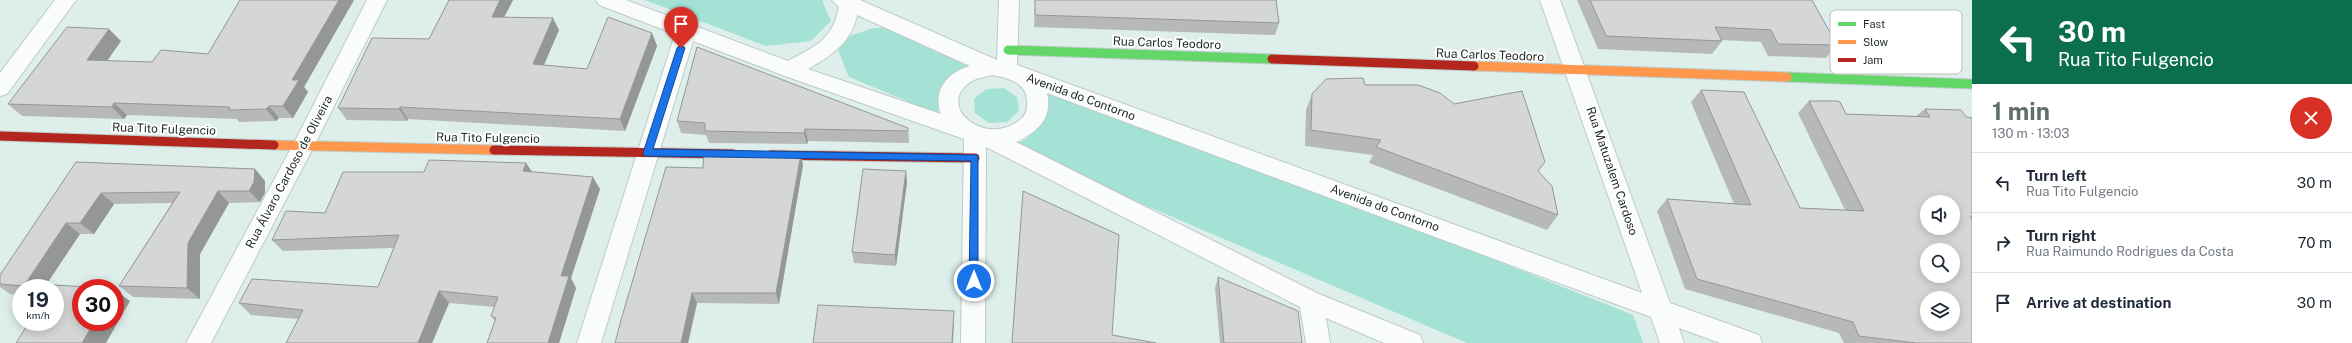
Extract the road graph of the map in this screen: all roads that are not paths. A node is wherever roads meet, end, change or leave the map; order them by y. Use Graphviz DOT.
graph roads {
  1 [pos="66,0"];
  2 [pos="377,0"];
  3 [pos="606,0"];
  4 [pos="1009,0"];
  5 [pos="1550,0"];
  6 [pos="846,2"];
  7 [pos="686,32"];
  8 [pos="1007,65"];
  9 [pos="789,70"];
  10 [pos="1576,70"];
  11 [pos="1972,84"];
  12 [pos="0,88"];
  13 [pos="0,136"];
  14 [pos="975,140"];
  15 [pos="303,146"];
  16 [pos="648,153"];
  17 [pos="742,154"];
  18 [pos="765,155"];
  19 [pos="1311,301"];
  20 [pos="1661,310"];
  21 [pos="198,343"];
  22 [pos="589,343"];
  23 [pos="974,343"];
  24 [pos="1318,343"];
  25 [pos="1411,343"];
  26 [pos="1672,343"];
  27 [pos="1750,343"];
  1 -- 12 [label="street"];
  2 -- 15 [label="street, Rua Álvaro Cardoso de Oliveira"];
  3 -- 7 [label="street"];
  4 -- 8 [label="street"];
  5 -- 10 [label="street, Rua Matuzalem Cardoso"];
  6 -- 8 [label="street, Avenida do Contorno"];
  6 -- 9 [label="street"];
  7 -- 9 [label="street"];
  7 -- 16 [label="street"];
  8 -- 10 [label="street, Rua Carlos Teodoro"];
  8 -- 14 [label="street"];
  8 -- 14 [label="street"];
  8 -- 20 [label="street, Avenida do Contorno"];
  9 -- 14 [label="street"];
  10 -- 11 [label="street, Rua Carlos Teodoro"];
  10 -- 20 [label="street, Rua Matuzalem Cardoso"];
  13 -- 15 [label="street, Rua Tito Fulgencio"];
  14 -- 18 [label="street"];
  14 -- 19 [label="street"];
  14 -- 23 [label="street"];
  15 -- 16 [label="street, Rua Tito Fulgencio"];
  15 -- 21 [label="street, Rua Álvaro Cardoso de Oliveira"];
  16 -- 17 [label="street, Rua Tito Fulgencio"];
  16 -- 22 [label="street"];
  19 -- 24 [label="street"];
  19 -- 25 [label="street"];
  20 -- 26 [label="street, Rua Matuzalem Cardoso"];
  20 -- 27 [label="street, Avenida do Contorno"];
}
